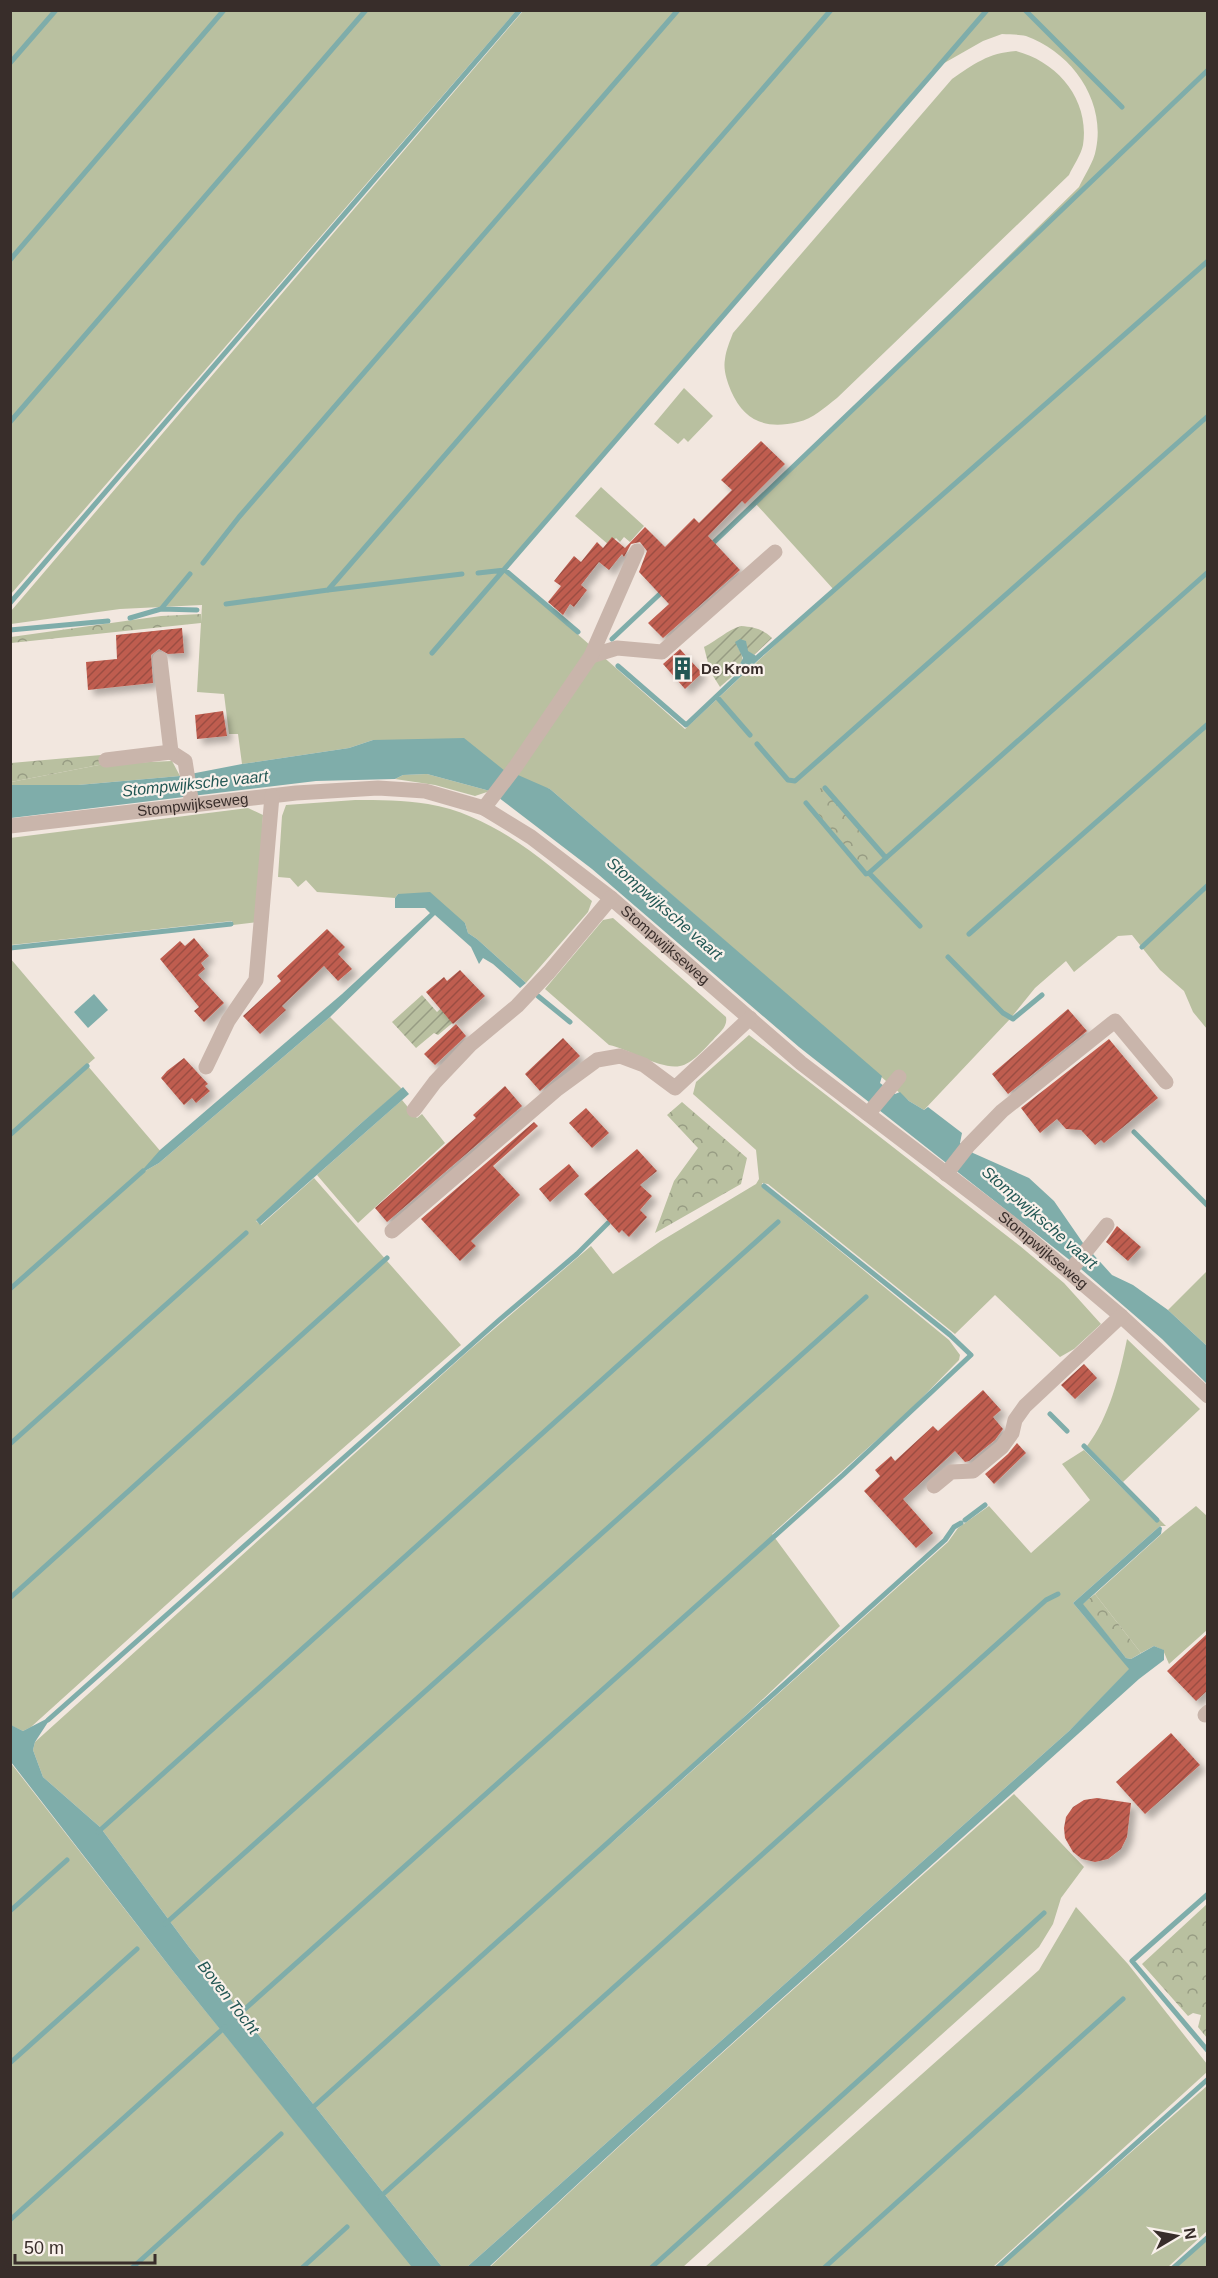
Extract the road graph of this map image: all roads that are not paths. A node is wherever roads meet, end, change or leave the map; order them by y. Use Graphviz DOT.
graph roads {
  1 [pos="637,551"];
  2 [pos="775,552"];
  3 [pos="591,656"];
  4 [pos="160,659"];
  5 [pos="171,752"];
  6 [pos="106,760"];
  7 [pos="272,796"];
  8 [pos="192,802"];
  9 [pos="484,808"];
  10 [pos="10,826"];
  11 [pos="611,898"];
  12 [pos="750,1018"];
  13 [pos="206,1067"];
  14 [pos="895,1081"];
  15 [pos="1166,1082"];
  16 [pos="414,1110"];
  17 [pos="871,1111"];
  18 [pos="948,1171"];
  19 [pos="1107,1225"];
  20 [pos="392,1231"];
  21 [pos="1072,1269"];
  22 [pos="1121,1316"];
  23 [pos="1208,1396"];
  24 [pos="934,1486"];
  1 -- 3 [label="street"];
  2 -- 3 [label="street"];
  3 -- 9 [label="street"];
  4 -- 5 [label="street"];
  5 -- 6 [label="street"];
  5 -- 8 [label="street"];
  7 -- 8 [label="street, Stompwijkseweg"];
  7 -- 9 [label="street, Stompwijkseweg"];
  7 -- 13 [label="street"];
  8 -- 10 [label="street, Stompwijkseweg"];
  9 -- 11 [label="street, Stompwijkseweg"];
  11 -- 12 [label="street, Stompwijkseweg"];
  11 -- 16 [label="street"];
  12 -- 17 [label="street, Stompwijkseweg"];
  12 -- 20 [label="street"];
  14 -- 17 [label="street"];
  15 -- 18 [label="street"];
  17 -- 18 [label="street, Stompwijkseweg"];
  18 -- 21 [label="street, Stompwijkseweg"];
  19 -- 21 [label="street"];
  21 -- 22 [label="street, Stompwijkseweg"];
  22 -- 23 [label="street, Stompwijkseweg"];
  22 -- 24 [label="street"];
}
